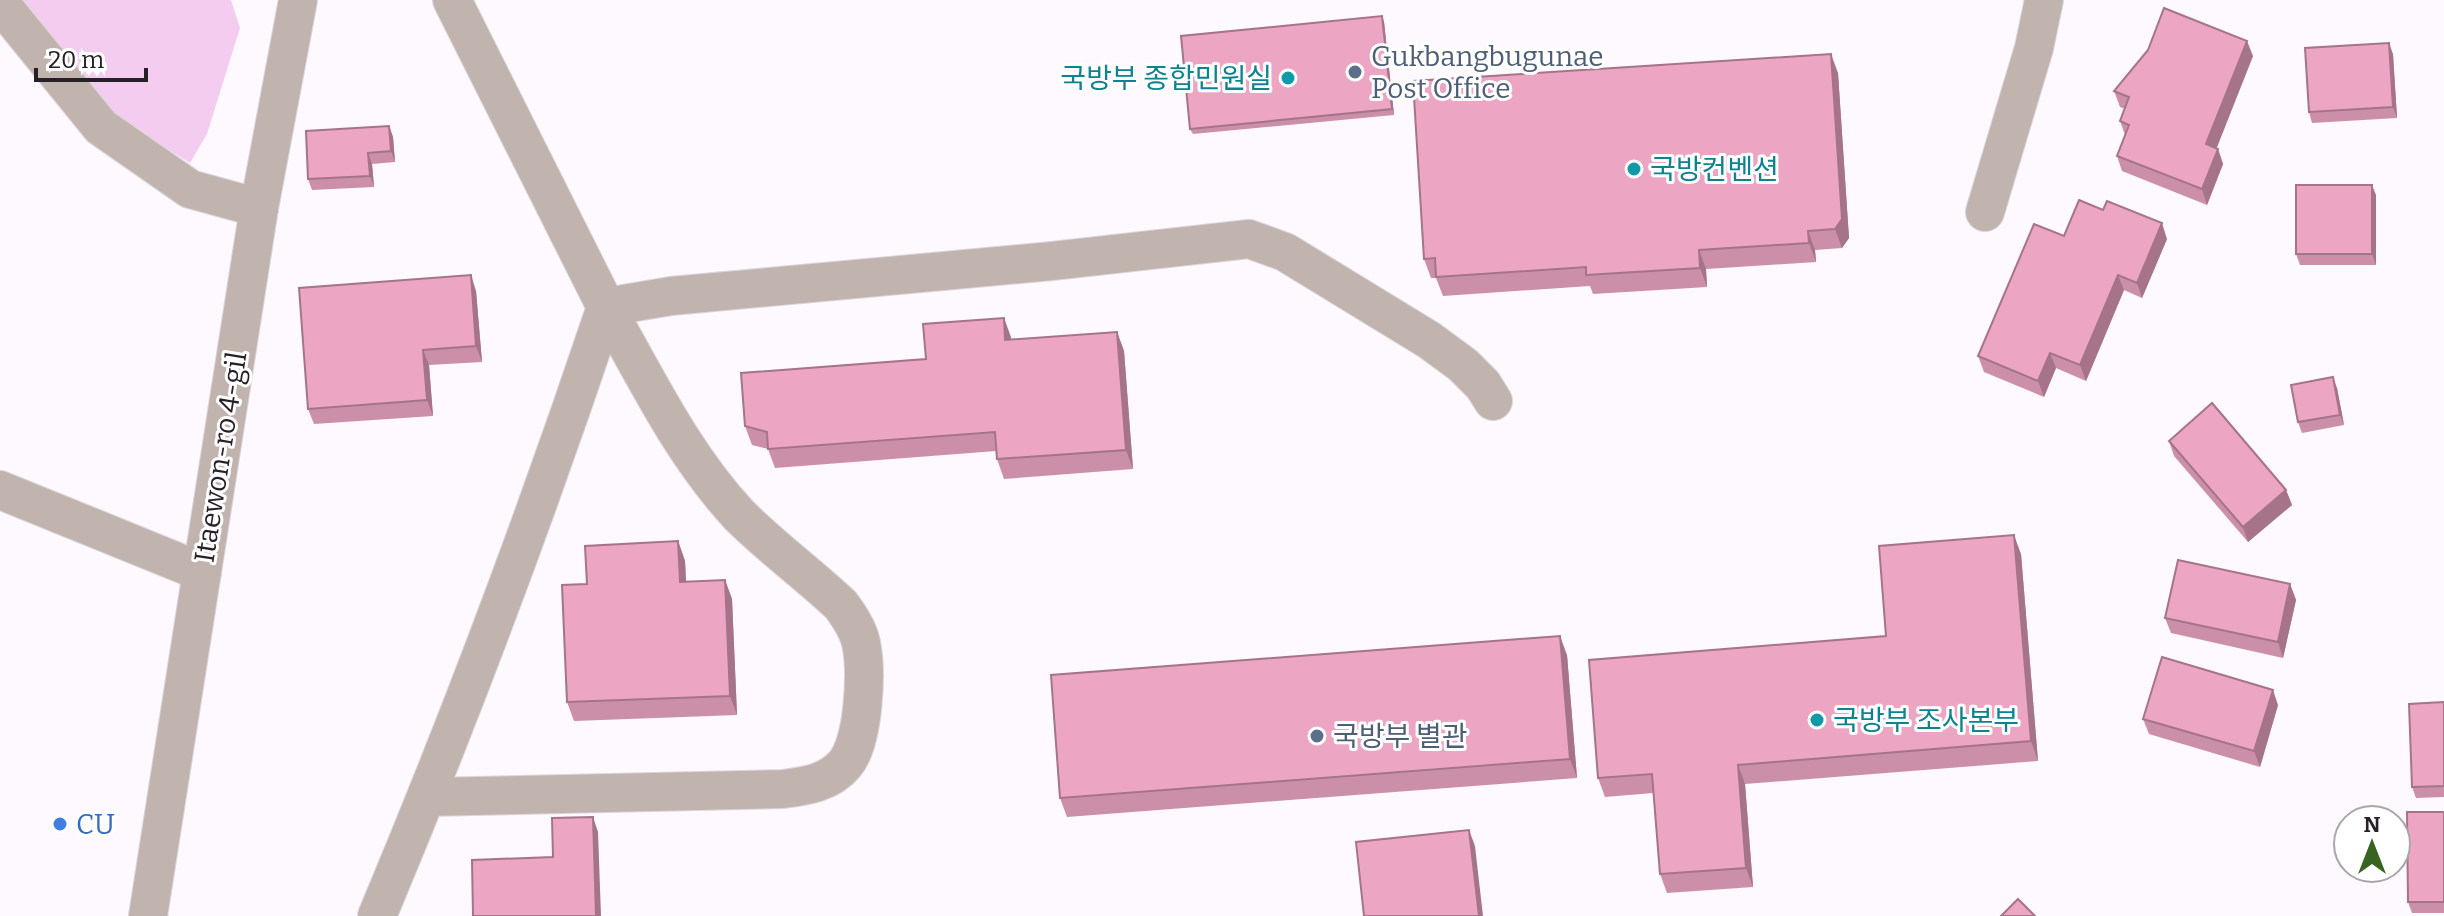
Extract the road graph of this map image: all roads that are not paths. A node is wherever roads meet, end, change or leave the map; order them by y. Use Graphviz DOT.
graph roads {
  1 [pos="298,0"];
  2 [pos="452,0"];
  3 [pos="2044,0"];
  4 [pos="0,3"];
  5 [pos="259,208"];
  6 [pos="1985,212"];
  7 [pos="606,307"];
  8 [pos="1493,401"];
  9 [pos="0,490"];
  10 [pos="202,572"];
  11 [pos="427,797"];
  12 [pos="148,916"];
  13 [pos="377,916"];
  1 -- 5 [label="street, Itaewon-ro 4-gil"];
  2 -- 7 [label="street"];
  3 -- 6 [label="street"];
  4 -- 5 [label="street"];
  5 -- 10 [label="street, Itaewon-ro 4-gil"];
  7 -- 8 [label="street"];
  7 -- 11 [label="street"];
  7 -- 11 [label="street"];
  9 -- 10 [label="street"];
  10 -- 12 [label="street, Itaewon-ro 4-gil"];
  11 -- 13 [label="street"];
}
